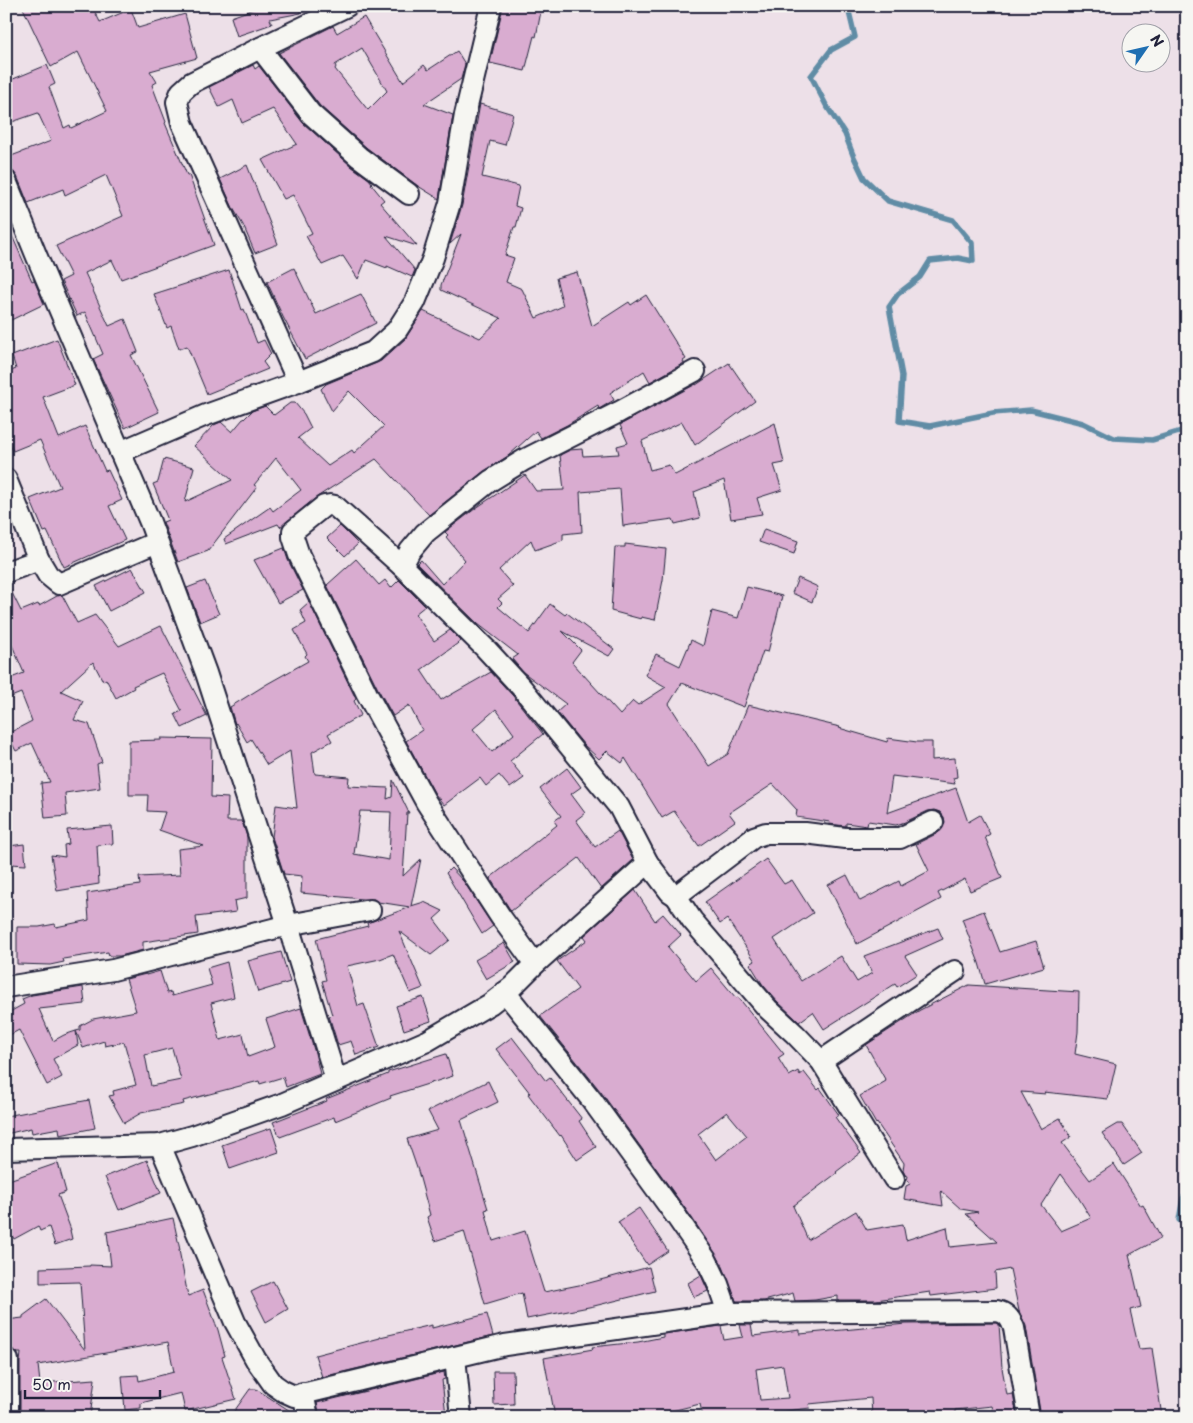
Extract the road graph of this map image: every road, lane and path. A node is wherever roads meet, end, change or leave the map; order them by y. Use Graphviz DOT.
graph roads {
  1 [pos="347,6"];
  2 [pos="491,6"];
  3 [pos="260,48"];
  4 [pos="6,181"];
  5 [pos="409,194"];
  6 [pos="695,371"];
  7 [pos="298,382"];
  8 [pos="120,452"];
  9 [pos="6,479"];
  10 [pos="157,542"];
  11 [pos="39,560"];
  12 [pos="402,566"];
  13 [pos="6,572"];
  14 [pos="933,822"];
  15 [pos="648,863"];
  16 [pos="676,896"];
  17 [pos="370,910"];
  18 [pos="288,925"];
  19 [pos="535,964"];
  20 [pos="955,971"];
  21 [pos="6,987"];
  22 [pos="505,992"];
  23 [pos="820,1061"];
  24 [pos="336,1080"];
  25 [pos="160,1145"];
  26 [pos="6,1149"];
  27 [pos="894,1179"];
  28 [pos="728,1313"];
  29 [pos="455,1357"];
  30 [pos="8,1360"];
  31 [pos="303,1394"];
  32 [pos="8,1417"];
  33 [pos="308,1417"];
  34 [pos="461,1417"];
  35 [pos="1030,1417"];
  1 -- 3 [label="street"];
  2 -- 7 [label="street"];
  3 -- 5 [label="street"];
  3 -- 7 [label="street"];
  4 -- 8 [label="street"];
  6 -- 12 [label="street"];
  7 -- 8 [label="street"];
  8 -- 10 [label="street"];
  9 -- 11 [label="street"];
  10 -- 11 [label="street"];
  10 -- 18 [label="street"];
  11 -- 13 [label="street"];
  12 -- 15 [label="street"];
  12 -- 19 [label="street"];
  14 -- 16 [label="street"];
  15 -- 16 [label="street"];
  15 -- 19 [label="street"];
  16 -- 23 [label="street"];
  17 -- 18 [label="street"];
  18 -- 21 [label="street"];
  18 -- 24 [label="street"];
  19 -- 22 [label="street"];
  20 -- 23 [label="street"];
  22 -- 24 [label="street"];
  22 -- 28 [label="street"];
  23 -- 27 [label="street"];
  24 -- 25 [label="street"];
  25 -- 26 [label="street"];
  25 -- 31 [label="street"];
  28 -- 29 [label="street"];
  28 -- 35 [label="street"];
  29 -- 31 [label="street"];
  29 -- 34 [label="street"];
  30 -- 32 [label="street"];
  31 -- 33 [label="street"];
}
